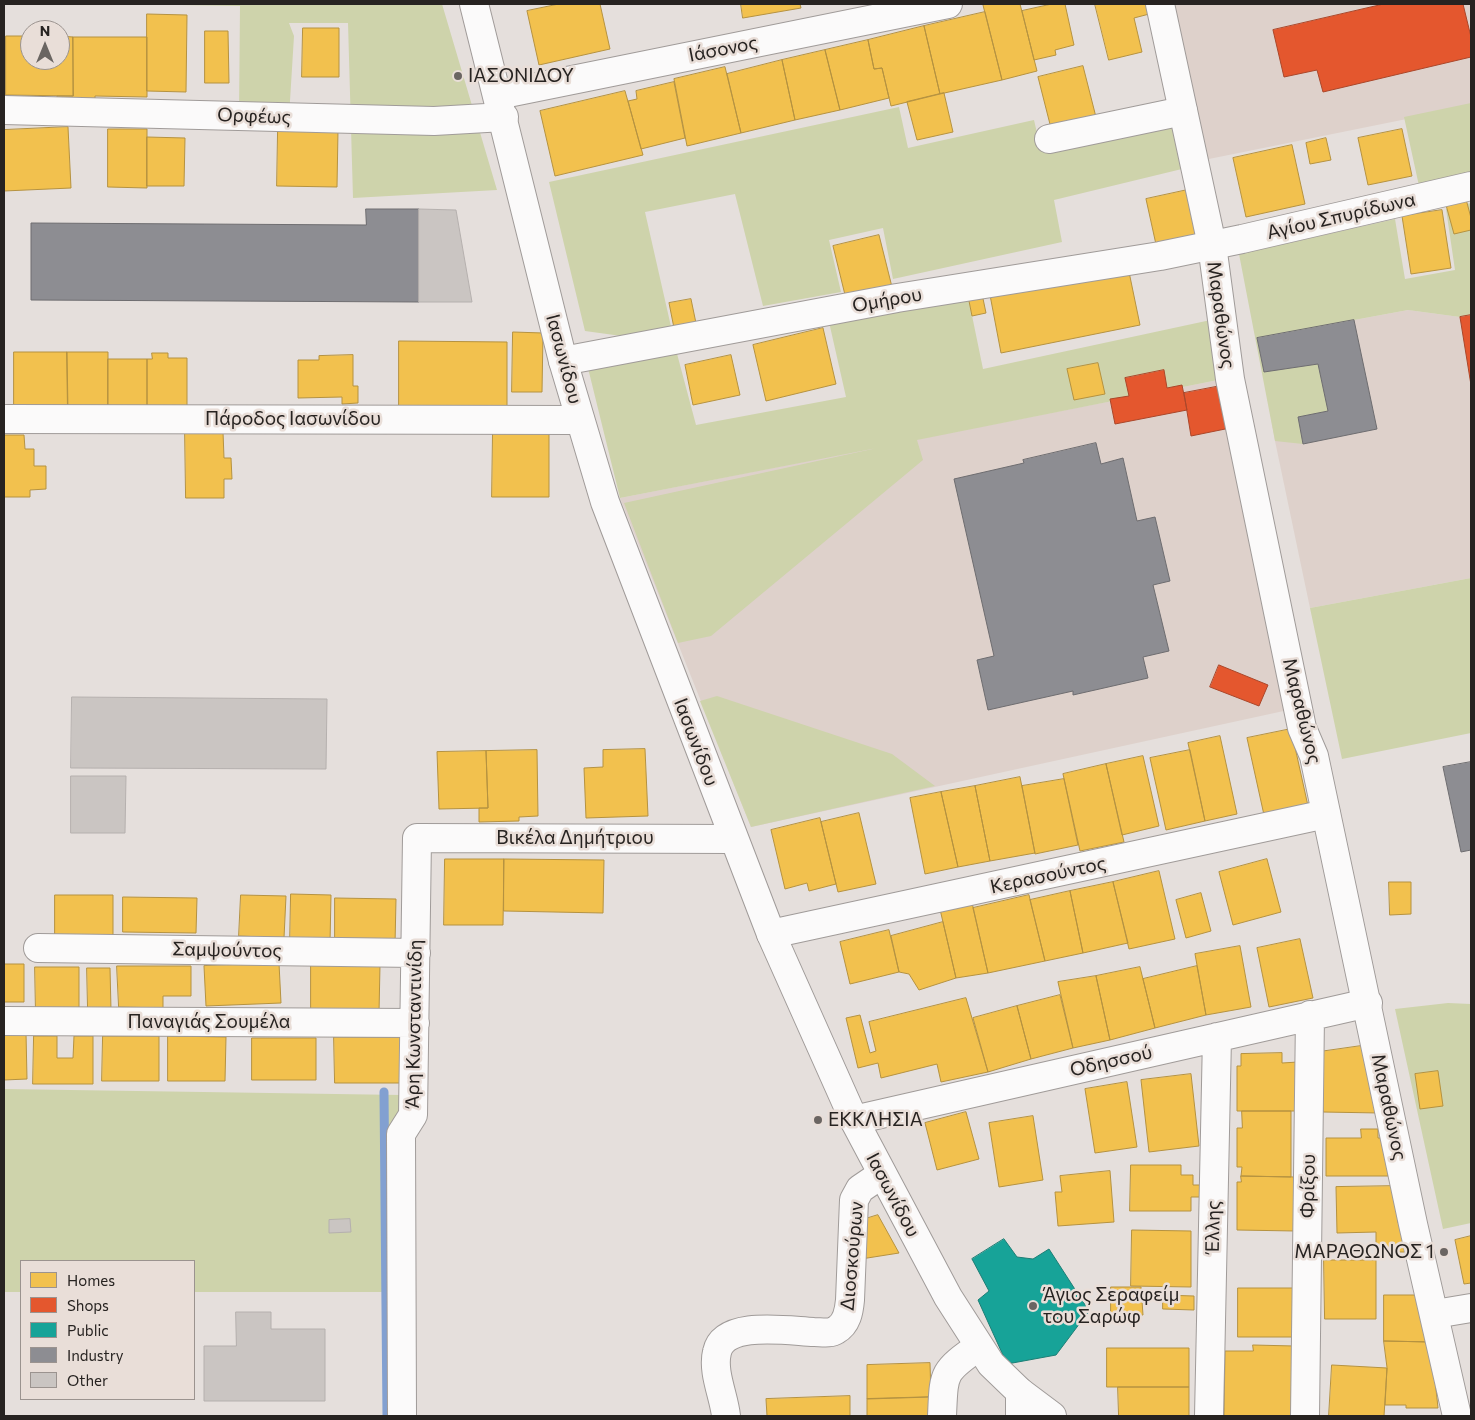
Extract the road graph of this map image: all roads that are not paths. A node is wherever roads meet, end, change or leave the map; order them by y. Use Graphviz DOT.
graph roads {
  1 [pos="474,4"];
  2 [pos="948,4"];
  3 [pos="1160,4"];
  4 [pos="501,106"];
  5 [pos="4,110"];
  6 [pos="1182,111"];
  7 [pos="1049,139"];
  8 [pos="1471,186"];
  9 [pos="1212,245"];
  10 [pos="564,361"];
  11 [pos="6,419"];
  12 [pos="580,420"];
  13 [pos="1326,814"];
  14 [pos="418,838"];
  15 [pos="734,839"];
  16 [pos="771,934"];
  17 [pos="38,948"];
  18 [pos="416,953"];
  19 [pos="1368,1003"];
  20 [pos="1310,1016"];
  21 [pos="4,1021"];
  22 [pos="415,1023"];
  23 [pos="1217,1037"];
  24 [pos="854,1120"];
  25 [pos="882,1174"];
  26 [pos="1471,1308"];
  27 [pos="1435,1314"];
  28 [pos="978,1347"];
  29 [pos="1020,1404"];
  30 [pos="402,1416"];
  31 [pos="726,1416"];
  32 [pos="942,1416"];
  33 [pos="1052,1416"];
  34 [pos="1208,1416"];
  35 [pos="1305,1416"];
  36 [pos="1457,1416"];
  1 -- 4 [label="street, Ιασωνίδου"];
  2 -- 4 [label="street, Ιάσονος"];
  3 -- 6 [label="street, Μαραθώνος"];
  4 -- 5 [label="street, Ορφέως"];
  4 -- 10 [label="street, Ιασωνίδου"];
  6 -- 7 [label="street"];
  6 -- 9 [label="street, Μαραθώνος"];
  8 -- 9 [label="street, Αγίου Σπυρίδωνα"];
  9 -- 10 [label="street, Ομήρου"];
  9 -- 13 [label="street, Μαραθώνος"];
  10 -- 12 [label="street, Ιασωνίδου"];
  11 -- 12 [label="street, Πάροδος Ιασωνίδου"];
  12 -- 15 [label="street, Ιασωνίδου"];
  13 -- 16 [label="street, Κερασούντος"];
  13 -- 19 [label="street, Μαραθώνος"];
  14 -- 15 [label="street, Βικέλα Δημήτριου"];
  14 -- 18 [label="street, Άρη Κωνσταντινίδη"];
  15 -- 16 [label="street, Ιασωνίδου"];
  16 -- 24 [label="street, Ιασωνίδου"];
  17 -- 18 [label="street, Σαμψούντος"];
  18 -- 22 [label="street, Άρη Κωνσταντινίδη"];
  19 -- 20 [label="street, Οδησσού"];
  19 -- 27 [label="street, Μαραθώνος"];
  20 -- 23 [label="street, Οδησσού"];
  20 -- 35 [label="street, Φρίξου"];
  21 -- 22 [label="street, Παναγιάς Σουμέλα"];
  22 -- 30 [label="street, Άρη Κωνσταντινίδη"];
  23 -- 24 [label="street, Οδησσού"];
  23 -- 34 [label="street, Έλλης"];
  24 -- 25 [label="street, Ιασωνίδου"];
  25 -- 28 [label="street, Ιασωνίδου"];
  25 -- 31 [label="street, Διοσκούρων"];
  26 -- 27 [label="street"];
  27 -- 36 [label="street, Μαραθώνος"];
  28 -- 29 [label="street, Ιασωνίδου"];
  28 -- 32 [label="street"];
  29 -- 33 [label="street, Ιασωνίδου"];
}
